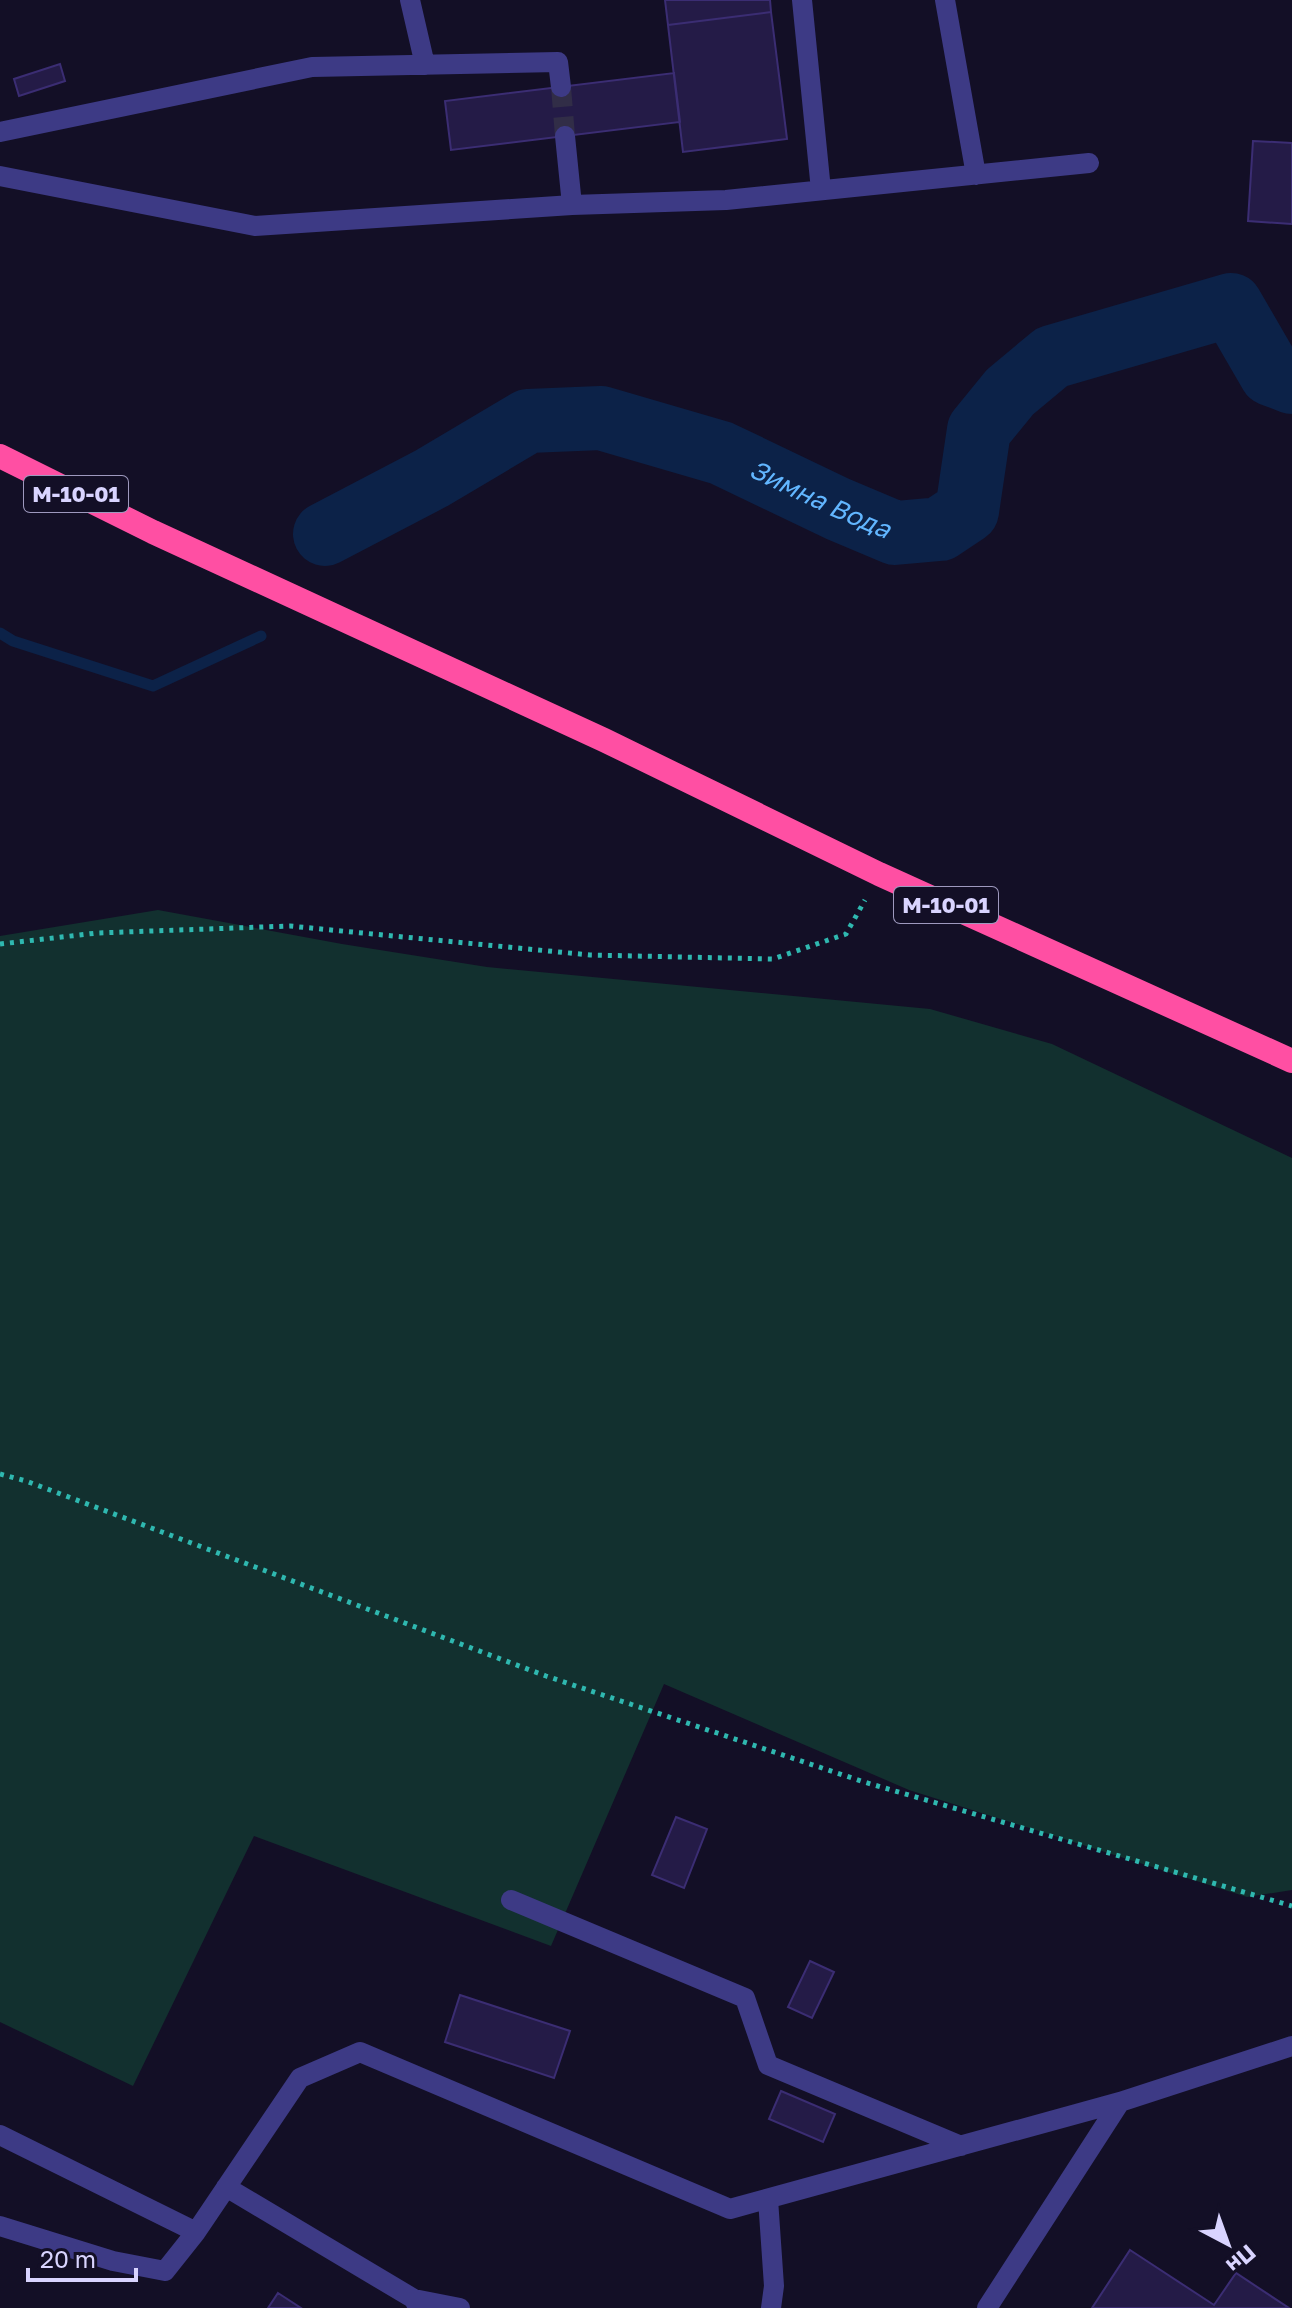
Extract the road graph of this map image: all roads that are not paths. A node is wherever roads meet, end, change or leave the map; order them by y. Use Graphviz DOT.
graph roads {
  1 [pos="410,0"];
  2 [pos="802,0"];
  3 [pos="945,0"];
  4 [pos="425,65"];
  5 [pos="561,87"];
  6 [pos="0,132"];
  7 [pos="565,136"];
  8 [pos="1089,163"];
  9 [pos="976,175"];
  10 [pos="0,176"];
  11 [pos="821,190"];
  12 [pos="572,205"];
  13 [pos="0,456"];
  14 [pos="1292,1061"];
  15 [pos="511,1900"];
  16 [pos="1292,2046"];
  17 [pos="1120,2102"];
  18 [pos="0,2135"];
  19 [pos="961,2146"];
  20 [pos="226,2187"];
  21 [pos="768,2199"];
  22 [pos="0,2226"];
  23 [pos="196,2232"];
  24 [pos="416,2303"];
  25 [pos="460,2308"];
  26 [pos="771,2308"];
  27 [pos="987,2308"];
  1 -- 4 [label="lane"];
  2 -- 11 [label="lane"];
  3 -- 9 [label="lane"];
  4 -- 5 [label="lane"];
  4 -- 6 [label="lane"];
  7 -- 12 [label="lane"];
  8 -- 9 [label="lane"];
  9 -- 11 [label="lane"];
  10 -- 12 [label="lane"];
  11 -- 12 [label="lane"];
  13 -- 14 [label="highway, М-10-01"];
  15 -- 19 [label="lane"];
  16 -- 17 [label="lane"];
  17 -- 19 [label="lane"];
  17 -- 27 [label="lane"];
  18 -- 23 [label="lane"];
  19 -- 21 [label="lane"];
  20 -- 21 [label="lane"];
  20 -- 23 [label="lane"];
  20 -- 24 [label="lane"];
  21 -- 26 [label="lane"];
  22 -- 23 [label="lane"];
  24 -- 25 [label="lane"];
}
